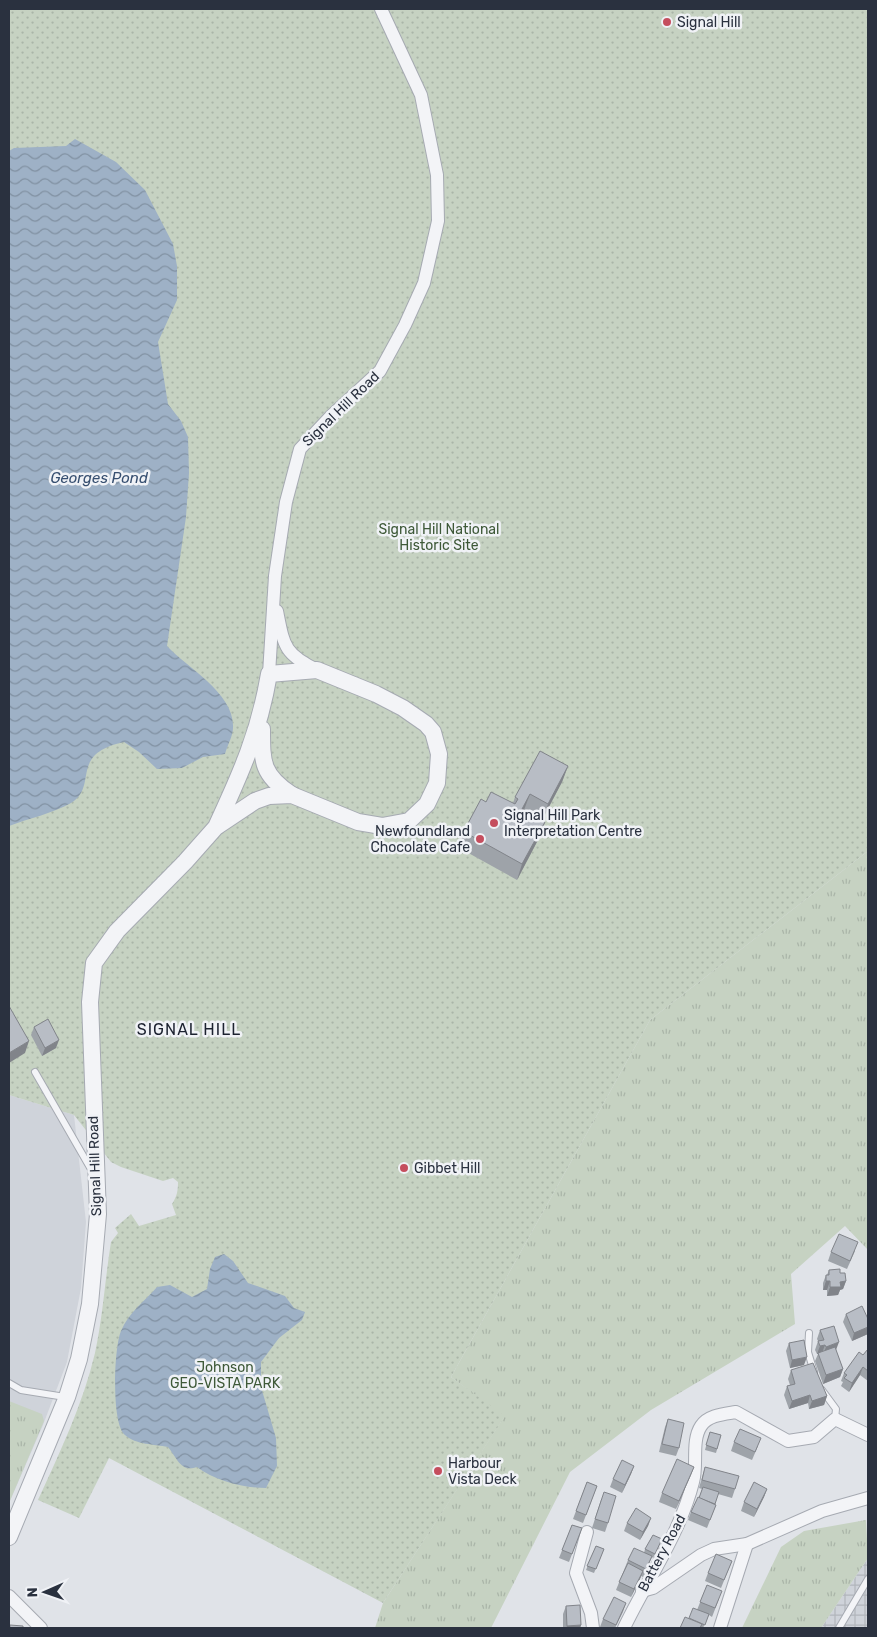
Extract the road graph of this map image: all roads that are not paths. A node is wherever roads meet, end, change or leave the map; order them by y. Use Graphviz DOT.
graph roads {
  1 [pos="381,9"];
  2 [pos="274,589"];
  3 [pos="317,670"];
  4 [pos="269,674"];
  5 [pos="263,712"];
  6 [pos="292,795"];
  7 [pos="216,827"];
  8 [pos="35,1072"];
  9 [pos="96,1179"];
  10 [pos="808,1332"];
  11 [pos="9,1383"];
  12 [pos="67,1397"];
  13 [pos="836,1419"];
  14 [pos="868,1435"];
  15 [pos="868,1498"];
  16 [pos="586,1532"];
  17 [pos="9,1537"];
  18 [pos="747,1544"];
  19 [pos="868,1579"];
  20 [pos="642,1591"];
  21 [pos="9,1596"];
  22 [pos="41,1628"];
  23 [pos="593,1628"];
  24 [pos="624,1628"];
  25 [pos="720,1628"];
  26 [pos="839,1628"];
  1 -- 2 [label="street, Signal Hill Road"];
  2 -- 3 [label="street, Signal Hill Road"];
  2 -- 4 [label="street, Signal Hill Road"];
  3 -- 4 [label="street"];
  3 -- 6 [label="street, Signal Hill Road"];
  4 -- 5 [label="street, Signal Hill Road"];
  5 -- 6 [label="street"];
  5 -- 7 [label="street, Signal Hill Road"];
  6 -- 7 [label="street, Signal Hill Road"];
  7 -- 9 [label="street, Signal Hill Road"];
  8 -- 9 [label="lane"];
  9 -- 12 [label="street, Signal Hill Road"];
  10 -- 13 [label="lane"];
  11 -- 12 [label="lane"];
  12 -- 17 [label="street, Signal Hill Road"];
  13 -- 14 [label="street"];
  13 -- 20 [label="street, Battery Road"];
  15 -- 18 [label="street"];
  16 -- 23 [label="street"];
  18 -- 20 [label="street"];
  18 -- 25 [label="street"];
  19 -- 26 [label="lane"];
  20 -- 24 [label="street, Battery Road"];
  21 -- 22 [label="street"];
}
